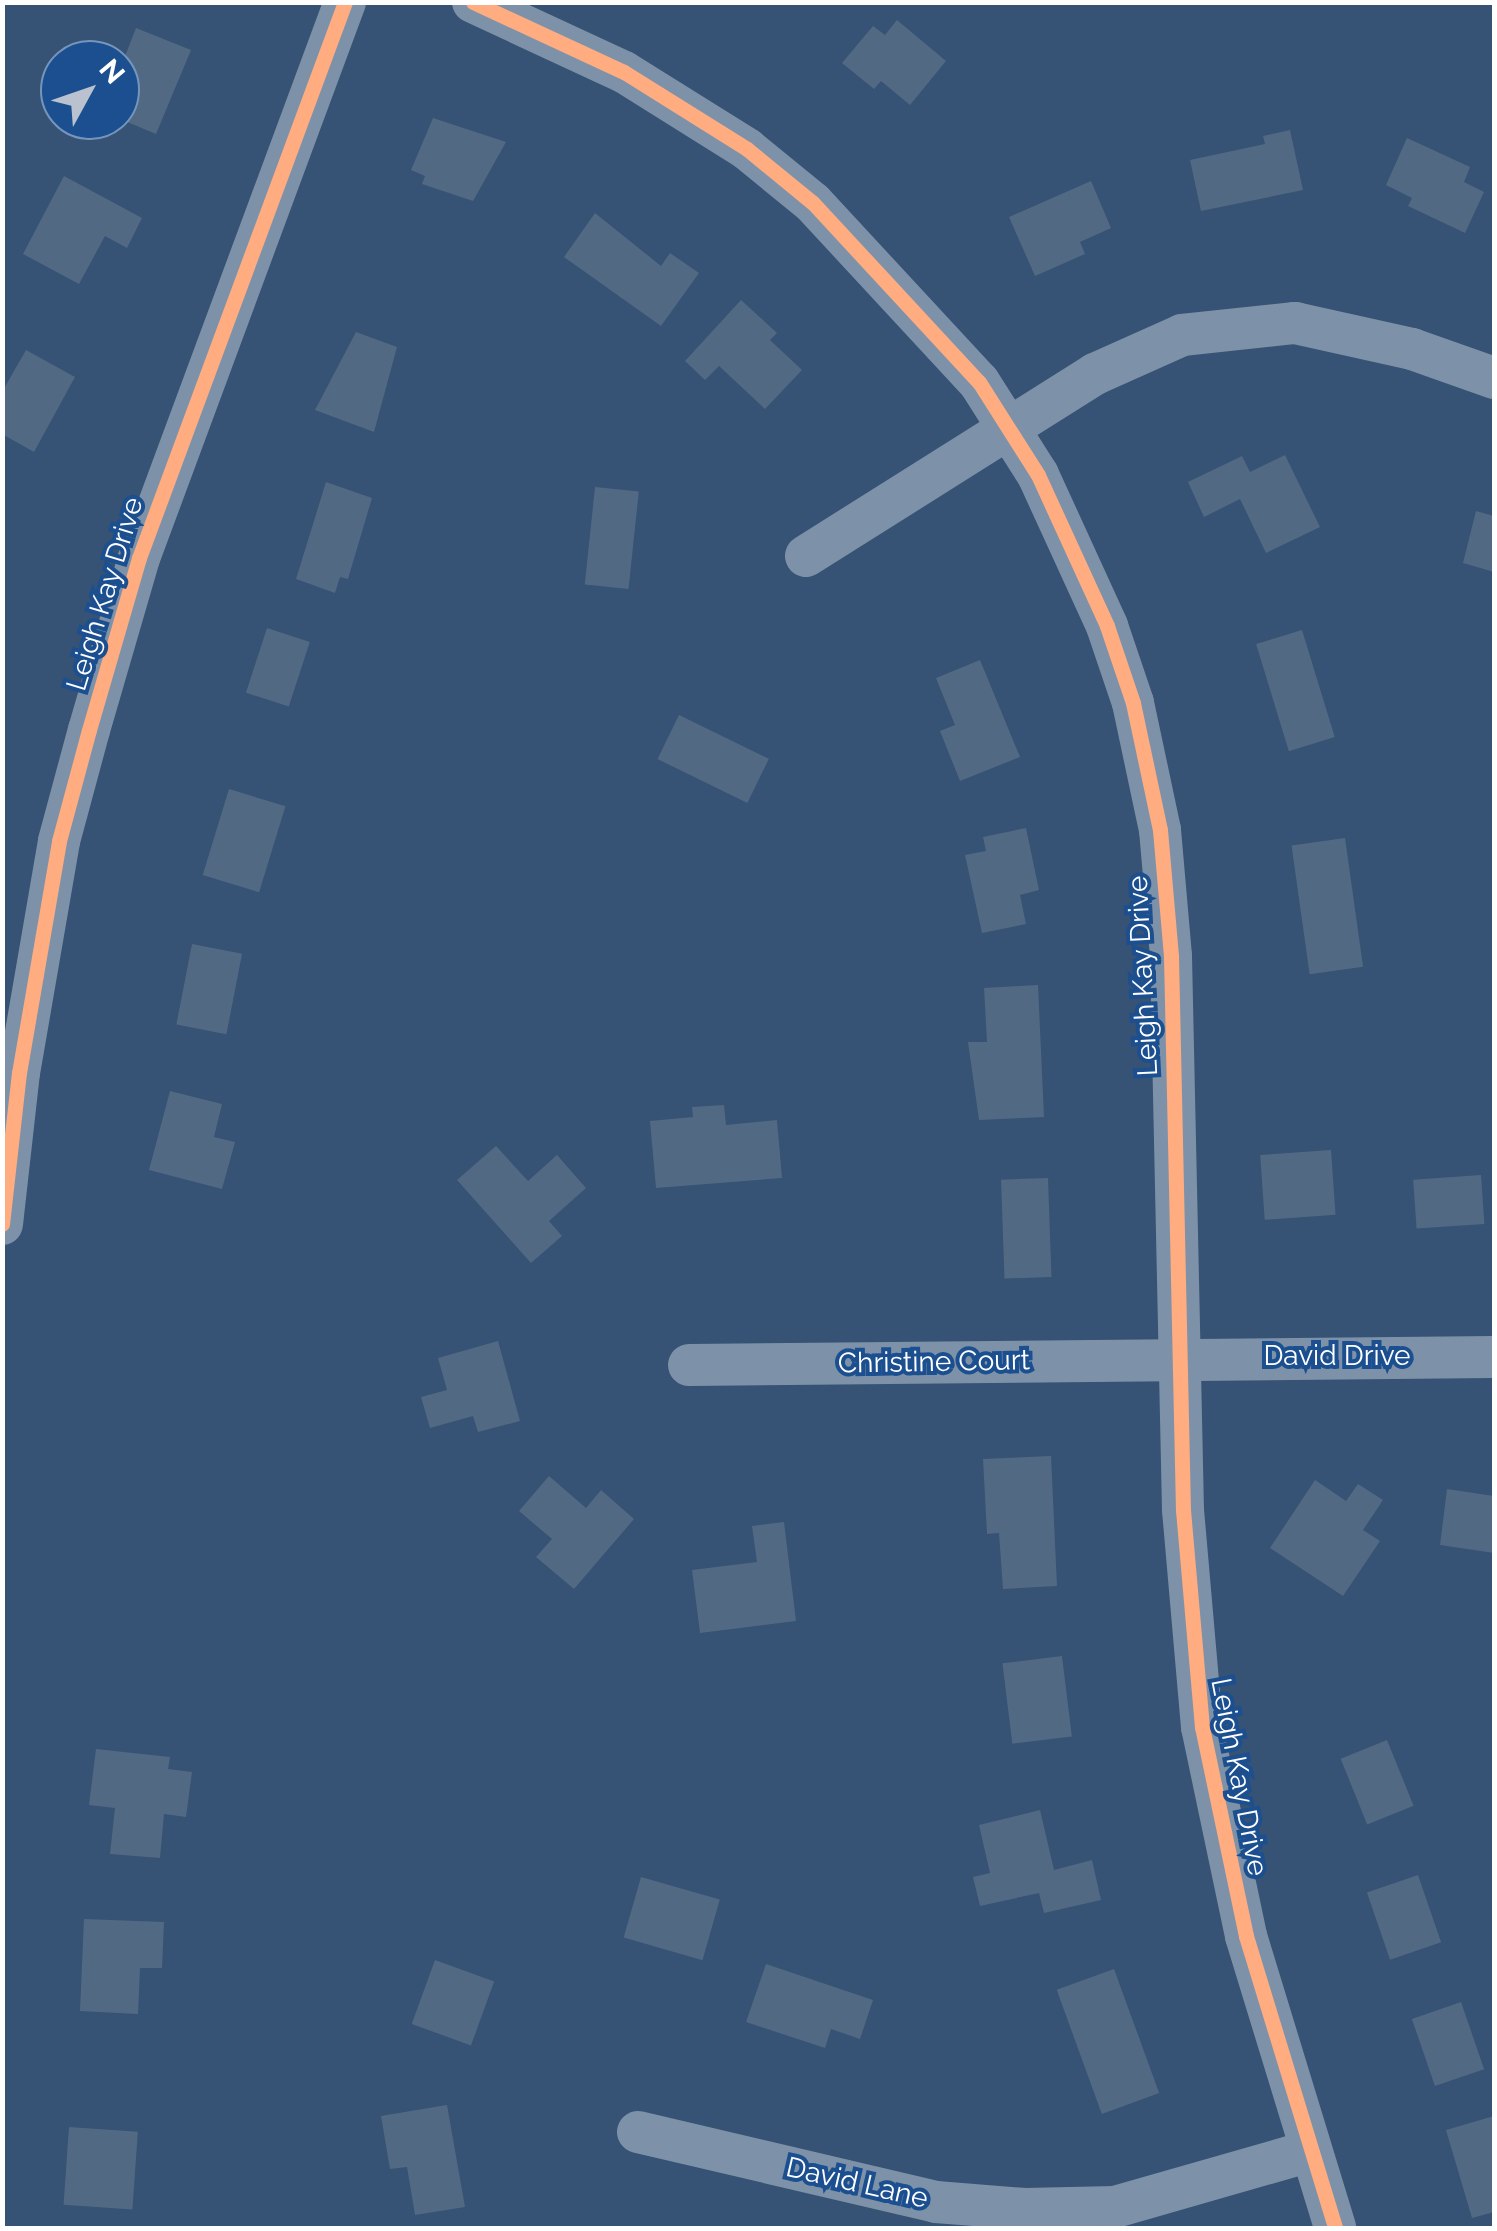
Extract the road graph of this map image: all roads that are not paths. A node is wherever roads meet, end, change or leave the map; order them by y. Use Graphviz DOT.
graph roads {
  1 [pos="345,2"];
  2 [pos="473,2"];
  3 [pos="1494,378"];
  4 [pos="1008,426"];
  5 [pos="806,556"];
  6 [pos="2,1224"];
  7 [pos="1494,1357"];
  8 [pos="1180,1360"];
  9 [pos="689,1365"];
  10 [pos="638,2132"];
  11 [pos="1310,2151"];
  12 [pos="1335,2228"];
  1 -- 6 [label="street, Leigh Kay Drive"];
  2 -- 4 [label="street, Leigh Kay Drive"];
  3 -- 4 [label="street"];
  4 -- 5 [label="street"];
  4 -- 8 [label="street, Leigh Kay Drive"];
  7 -- 8 [label="street, David Drive"];
  8 -- 9 [label="street, Christine Court"];
  8 -- 11 [label="street, Leigh Kay Drive"];
  10 -- 11 [label="street, David Lane"];
  11 -- 12 [label="street, Leigh Kay Drive"];
}
